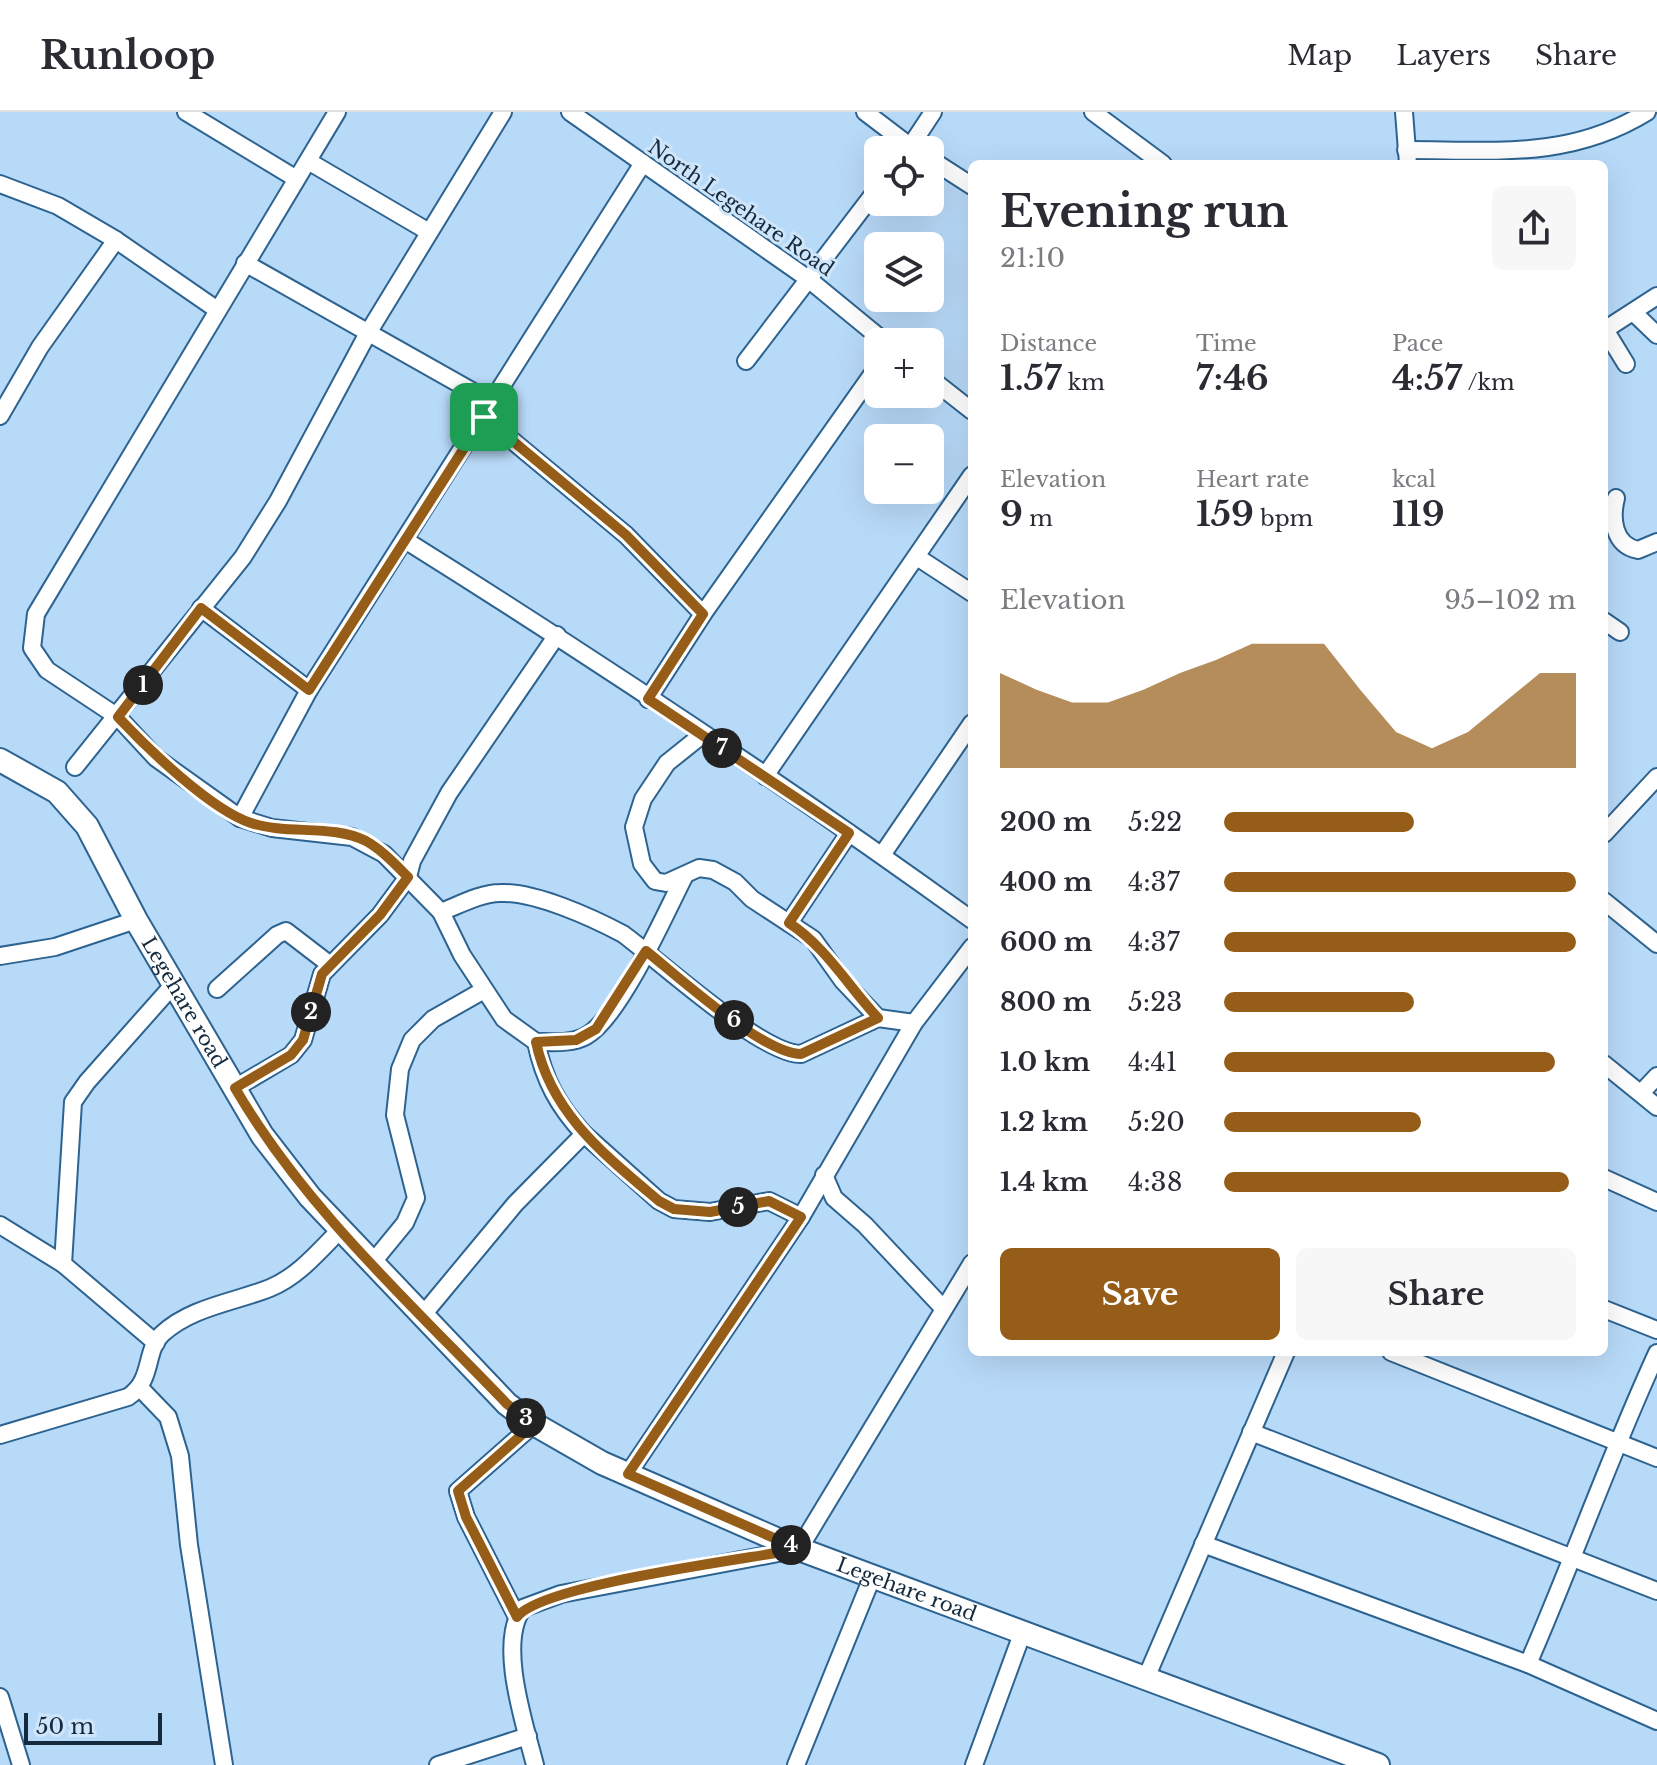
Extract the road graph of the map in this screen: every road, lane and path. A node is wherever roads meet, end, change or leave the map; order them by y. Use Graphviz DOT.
graph roads {
  1 [pos="186,112"];
  2 [pos="337,112"];
  3 [pos="503,112"];
  4 [pos="570,112"];
  5 [pos="865,112"];
  6 [pos="933,112"];
  7 [pos="1093,112"];
  8 [pos="1404,112"];
  9 [pos="1647,112"];
  10 [pos="895,136"];
  11 [pos="919,136"];
  12 [pos="1407,157"];
  13 [pos="1158,160"];
  14 [pos="308,161"];
  15 [pos="643,163"];
  16 [pos="944,168"];
  17 [pos="295,178"];
  18 [pos="968,183"];
  19 [pos="0,184"];
  20 [pos="864,206"];
  21 [pos="429,232"];
  22 [pos="116,240"];
  23 [pos="245,263"];
  24 [pos="807,278"];
  25 [pos="1657,296"];
  26 [pos="216,309"];
  27 [pos="1633,312"];
  28 [pos="1608,327"];
  29 [pos="868,328"];
  30 [pos="368,333"];
  31 [pos="1608,334"];
  32 [pos="1657,335"];
  33 [pos="746,361"];
  34 [pos="1626,364"];
  35 [pos="864,386"];
  36 [pos="944,389"];
  37 [pos="968,408"];
  38 [pos="488,410"];
  39 [pos="0,416"];
  40 [pos="968,481"];
  41 [pos="1616,498"];
  42 [pos="405,540"];
  43 [pos="1657,542"];
  44 [pos="917,557"];
  45 [pos="968,590"];
  46 [pos="201,608"];
  47 [pos="703,614"];
  48 [pos="1608,624"];
  49 [pos="1620,632"];
  50 [pos="557,635"];
  51 [pos="309,690"];
  52 [pos="648,699"];
  53 [pos="114,722"];
  54 [pos="968,729"];
  55 [pos="702,735"];
  56 [pos="0,760"];
  57 [pos="75,767"];
  58 [pos="765,776"];
  59 [pos="1657,777"];
  60 [pos="240,818"];
  61 [pos="1608,830"];
  62 [pos="849,833"];
  63 [pos="882,855"];
  64 [pos="408,877"];
  65 [pos="684,877"];
  66 [pos="1608,904"];
  67 [pos="441,912"];
  68 [pos="968,917"];
  69 [pos="136,920"];
  70 [pos="789,923"];
  71 [pos="1657,944"];
  72 [pos="646,951"];
  73 [pos="968,952"];
  74 [pos="0,956"];
  75 [pos="329,964"];
  76 [pos="174,984"];
  77 [pos="217,989"];
  78 [pos="484,990"];
  79 [pos="878,1018"];
  80 [pos="914,1023"];
  81 [pos="536,1042"];
  82 [pos="1608,1067"];
  83 [pos="1657,1076"];
  84 [pos="235,1088"];
  85 [pos="1642,1092"];
  86 [pos="1657,1107"];
  87 [pos="584,1134"];
  88 [pos="824,1175"];
  89 [pos="1608,1180"];
  90 [pos="1657,1202"];
  91 [pos="801,1217"];
  92 [pos="0,1225"];
  93 [pos="341,1229"];
  94 [pos="373,1262"];
  95 [pos="63,1264"];
  96 [pos="968,1269"];
  97 [pos="943,1308"];
  98 [pos="1608,1311"];
  99 [pos="422,1316"];
  100 [pos="1657,1330"];
  101 [pos="156,1343"];
  102 [pos="1657,1353"];
  103 [pos="1284,1356"];
  104 [pos="1401,1356"];
  105 [pos="141,1389"];
  106 [pos="534,1424"];
  107 [pos="1251,1432"];
  108 [pos="0,1435"];
  109 [pos="1615,1443"];
  110 [pos="1657,1458"];
  111 [pos="628,1474"];
  112 [pos="1203,1544"];
  113 [pos="799,1549"];
  114 [pos="1575,1557"];
  115 [pos="873,1575"];
  116 [pos="1657,1591"];
  117 [pos="517,1617"];
  118 [pos="1022,1634"];
  119 [pos="1528,1664"];
  120 [pos="1146,1678"];
  121 [pos="0,1697"];
  122 [pos="1657,1721"];
  123 [pos="528,1736"];
  124 [pos="1346,1759"];
  125 [pos="21,1765"];
  126 [pos="224,1765"];
  127 [pos="438,1765"];
  128 [pos="535,1765"];
  129 [pos="796,1765"];
  130 [pos="974,1765"];
  131 [pos="1378,1765"];
  1 -- 17 [label="street"];
  2 -- 14 [label="street"];
  3 -- 21 [label="street"];
  4 -- 15 [label="street, North Legehare Road"];
  5 -- 10 [label="street"];
  6 -- 11 [label="street"];
  7 -- 13 [label="street"];
  8 -- 12 [label="street"];
  9 -- 12 [label="street"];
  14 -- 17 [label="street"];
  14 -- 21 [label="street"];
  15 -- 24 [label="street, North Legehare Road"];
  15 -- 38 [label="street"];
  16 -- 18 [label="street"];
  17 -- 23 [label="street"];
  19 -- 22 [label="street"];
  20 -- 24 [label="street"];
  21 -- 30 [label="street"];
  22 -- 26 [label="street"];
  22 -- 39 [label="street"];
  23 -- 26 [label="street"];
  23 -- 30 [label="street"];
  24 -- 29 [label="street, North Legehare Road"];
  24 -- 33 [label="street"];
  25 -- 27 [label="street"];
  26 -- 53 [label="street"];
  27 -- 28 [label="street"];
  27 -- 32 [label="street"];
  30 -- 38 [label="street"];
  30 -- 46 [label="street"];
  31 -- 34 [label="street"];
  35 -- 47 [label="street"];
  36 -- 37 [label="street"];
  38 -- 42 [label="street"];
  38 -- 47 [label="street"];
  40 -- 44 [label="street"];
  41 -- 43 [label="street"];
  42 -- 50 [label="street"];
  42 -- 51 [label="street"];
  44 -- 45 [label="street"];
  44 -- 58 [label="street"];
  46 -- 51 [label="street"];
  46 -- 53 [label="street"];
  47 -- 52 [label="street"];
  48 -- 49 [label="street"];
  50 -- 52 [label="street"];
  50 -- 64 [label="street"];
  51 -- 60 [label="street"];
  52 -- 55 [label="street"];
  53 -- 57 [label="street"];
  53 -- 60 [label="street"];
  54 -- 63 [label="street"];
  55 -- 58 [label="street"];
  55 -- 65 [label="street"];
  56 -- 69 [label="main road, Legehare road"];
  58 -- 62 [label="street"];
  59 -- 61 [label="street"];
  60 -- 64 [label="street"];
  62 -- 63 [label="street"];
  62 -- 70 [label="street"];
  63 -- 68 [label="street"];
  64 -- 67 [label="street"];
  64 -- 75 [label="street"];
  65 -- 70 [label="street"];
  65 -- 72 [label="street"];
  66 -- 71 [label="street"];
  67 -- 72 [label="street"];
  67 -- 78 [label="street"];
  69 -- 74 [label="street"];
  69 -- 76 [label="main road, Legehare road"];
  70 -- 79 [label="street"];
  72 -- 79 [label="street"];
  72 -- 81 [label="street"];
  73 -- 80 [label="street"];
  75 -- 77 [label="street"];
  75 -- 84 [label="street"];
  76 -- 84 [label="main road, Legehare road"];
  76 -- 95 [label="street"];
  78 -- 81 [label="street"];
  78 -- 94 [label="street"];
  79 -- 80 [label="street"];
  80 -- 88 [label="street"];
  81 -- 87 [label="street"];
  82 -- 85 [label="street"];
  83 -- 85 [label="street"];
  84 -- 93 [label="main road, Legehare road"];
  85 -- 86 [label="street"];
  87 -- 91 [label="street"];
  87 -- 99 [label="street"];
  88 -- 91 [label="street"];
  88 -- 97 [label="street"];
  89 -- 90 [label="street"];
  91 -- 111 [label="street"];
  92 -- 95 [label="street"];
  93 -- 94 [label="main road, Legehare road"];
  93 -- 101 [label="street"];
  94 -- 99 [label="main road, Legehare road"];
  95 -- 101 [label="street"];
  96 -- 97 [label="street"];
  97 -- 113 [label="street"];
  98 -- 100 [label="street"];
  99 -- 106 [label="main road, Legehare road"];
  101 -- 105 [label="street"];
  102 -- 109 [label="street"];
  103 -- 107 [label="street"];
  104 -- 109 [label="street"];
  105 -- 108 [label="street"];
  105 -- 126 [label="street"];
  106 -- 111 [label="main road, Legehare road"];
  106 -- 117 [label="street"];
  107 -- 112 [label="street"];
  107 -- 114 [label="street"];
  109 -- 110 [label="street"];
  109 -- 114 [label="street"];
  111 -- 113 [label="main road, Legehare road"];
  112 -- 119 [label="street"];
  112 -- 120 [label="street"];
  113 -- 115 [label="main road, Legehare road"];
  113 -- 117 [label="street"];
  114 -- 116 [label="street"];
  114 -- 119 [label="street"];
  115 -- 118 [label="main road, Legehare road"];
  115 -- 129 [label="street"];
  117 -- 123 [label="street"];
  118 -- 120 [label="main road, Legehare road"];
  118 -- 130 [label="street"];
  119 -- 122 [label="street"];
  120 -- 124 [label="main road, Legehare road"];
  121 -- 125 [label="street"];
  123 -- 127 [label="street"];
  123 -- 128 [label="street"];
  124 -- 131 [label="main road, Legehare road"];
}
